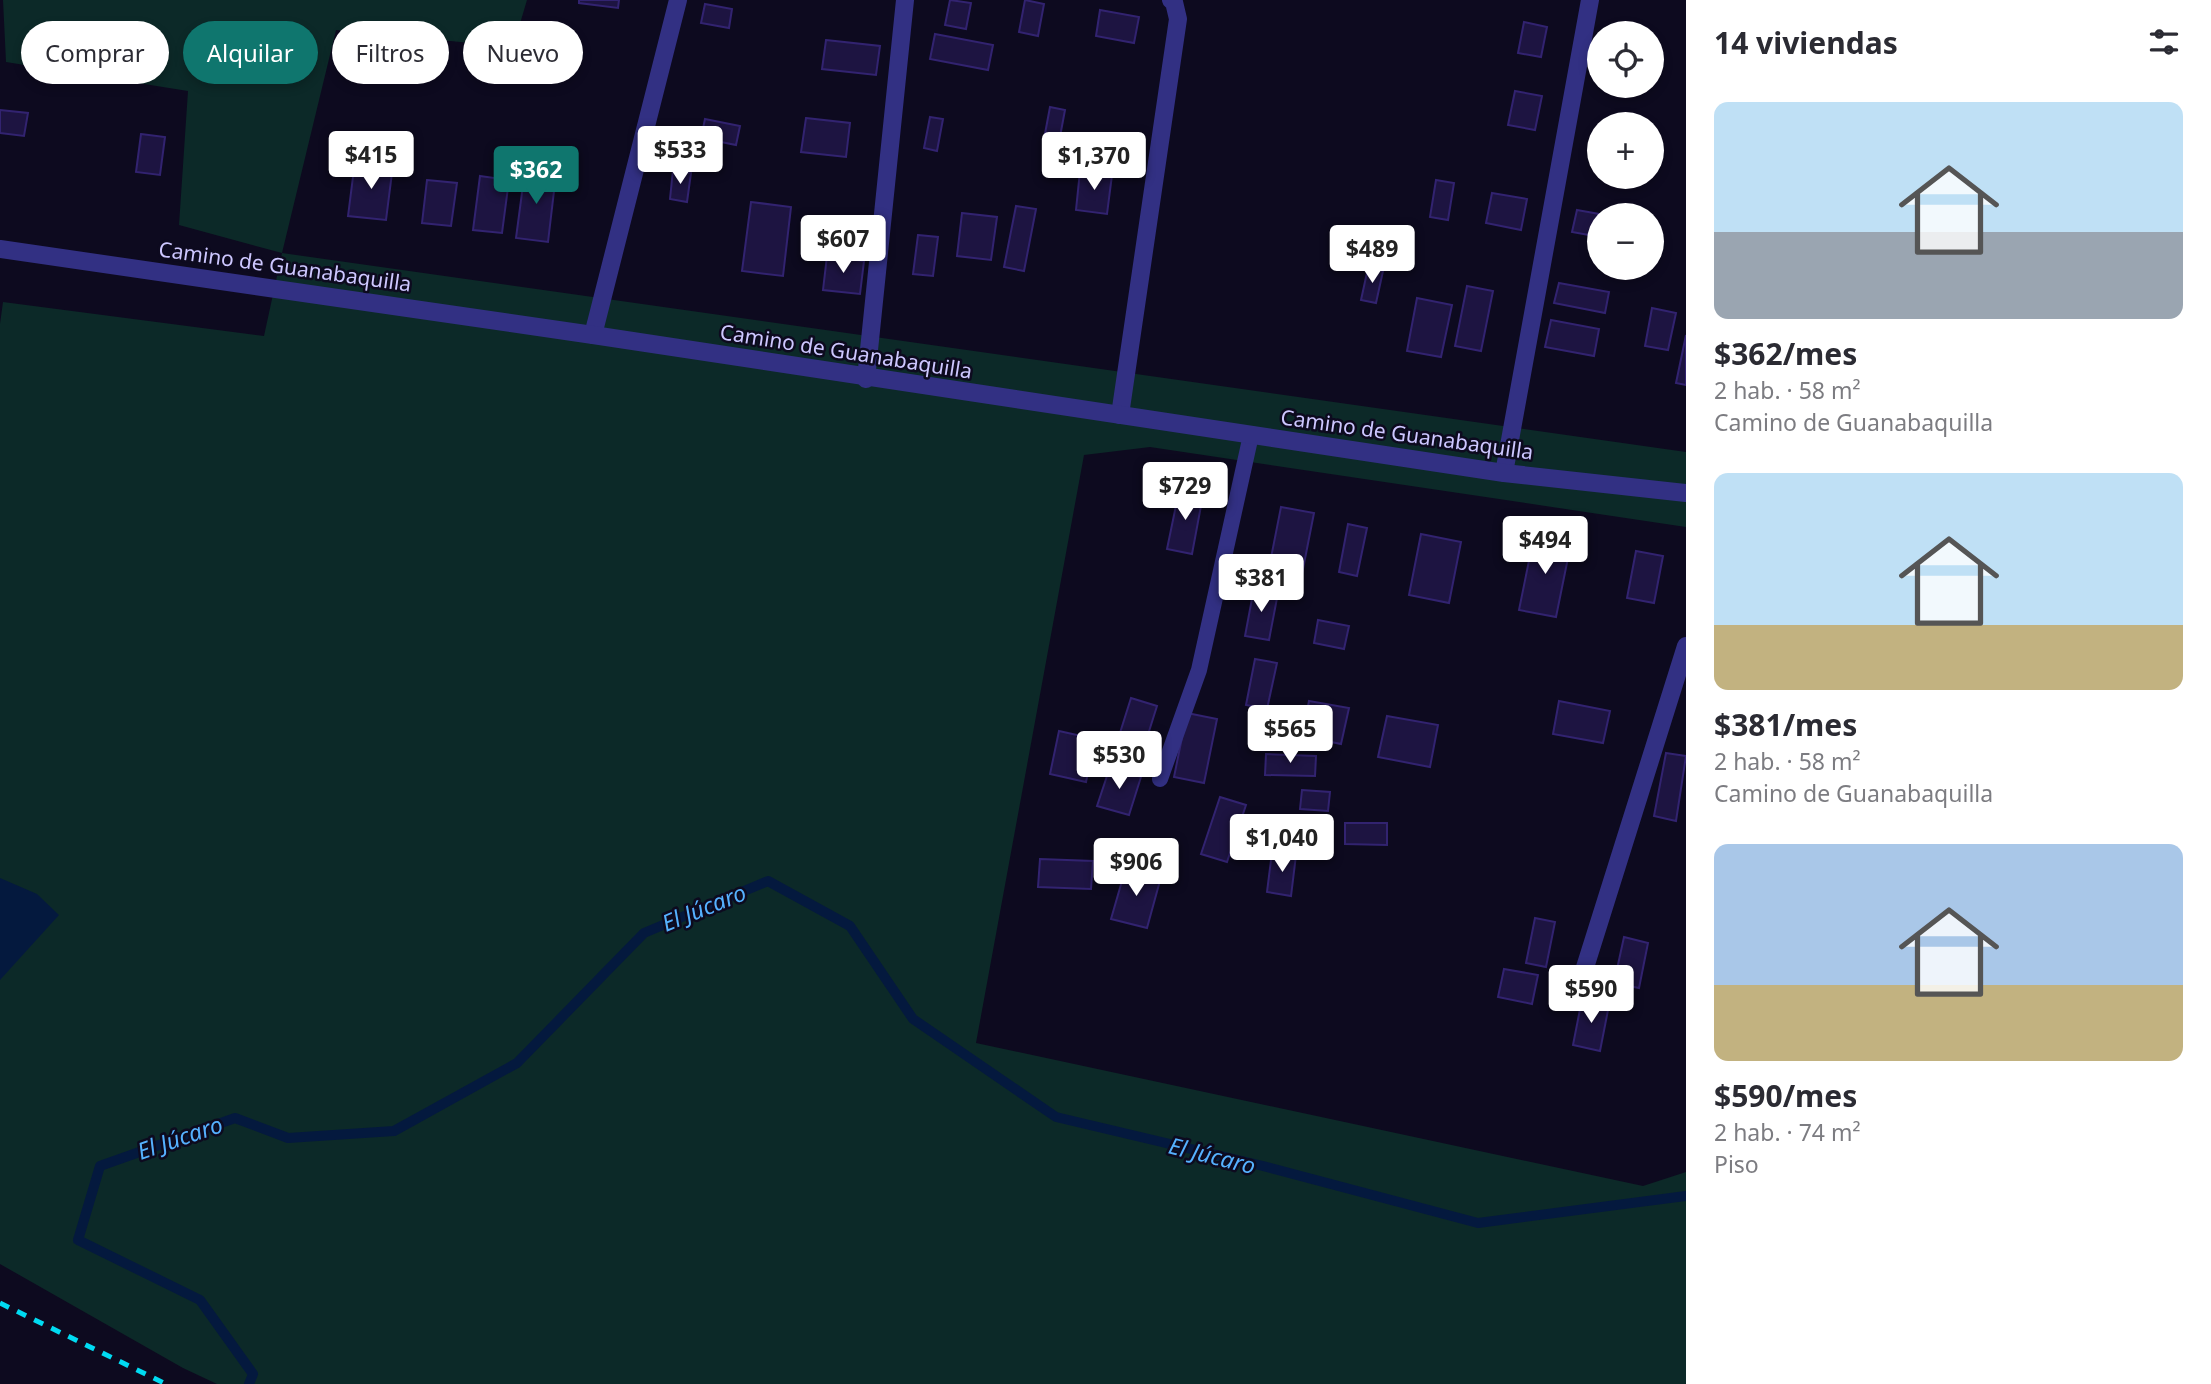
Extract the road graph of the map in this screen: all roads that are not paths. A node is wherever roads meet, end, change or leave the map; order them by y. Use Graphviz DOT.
graph roads {
  1 [pos="678,0"];
  2 [pos="905,0"];
  3 [pos="1171,0"];
  4 [pos="1590,0"];
  5 [pos="0,249"];
  6 [pos="593,335"];
  7 [pos="866,379"];
  8 [pos="1120,415"];
  9 [pos="1251,435"];
  10 [pos="1504,473"];
  11 [pos="1686,493"];
  12 [pos="1686,646"];
  13 [pos="1160,779"];
  14 [pos="1576,996"];
  1 -- 6 [label="street"];
  2 -- 7 [label="street"];
  3 -- 8 [label="street"];
  4 -- 10 [label="street"];
  5 -- 6 [label="street, Camino de Guanabaquilla"];
  6 -- 7 [label="street, Camino de Guanabaquilla"];
  7 -- 8 [label="street, Camino de Guanabaquilla"];
  8 -- 9 [label="street, Camino de Guanabaquilla"];
  9 -- 10 [label="street, Camino de Guanabaquilla"];
  9 -- 13 [label="lane"];
  10 -- 11 [label="street, Camino de Guanabaquilla"];
  12 -- 14 [label="street"];
}
